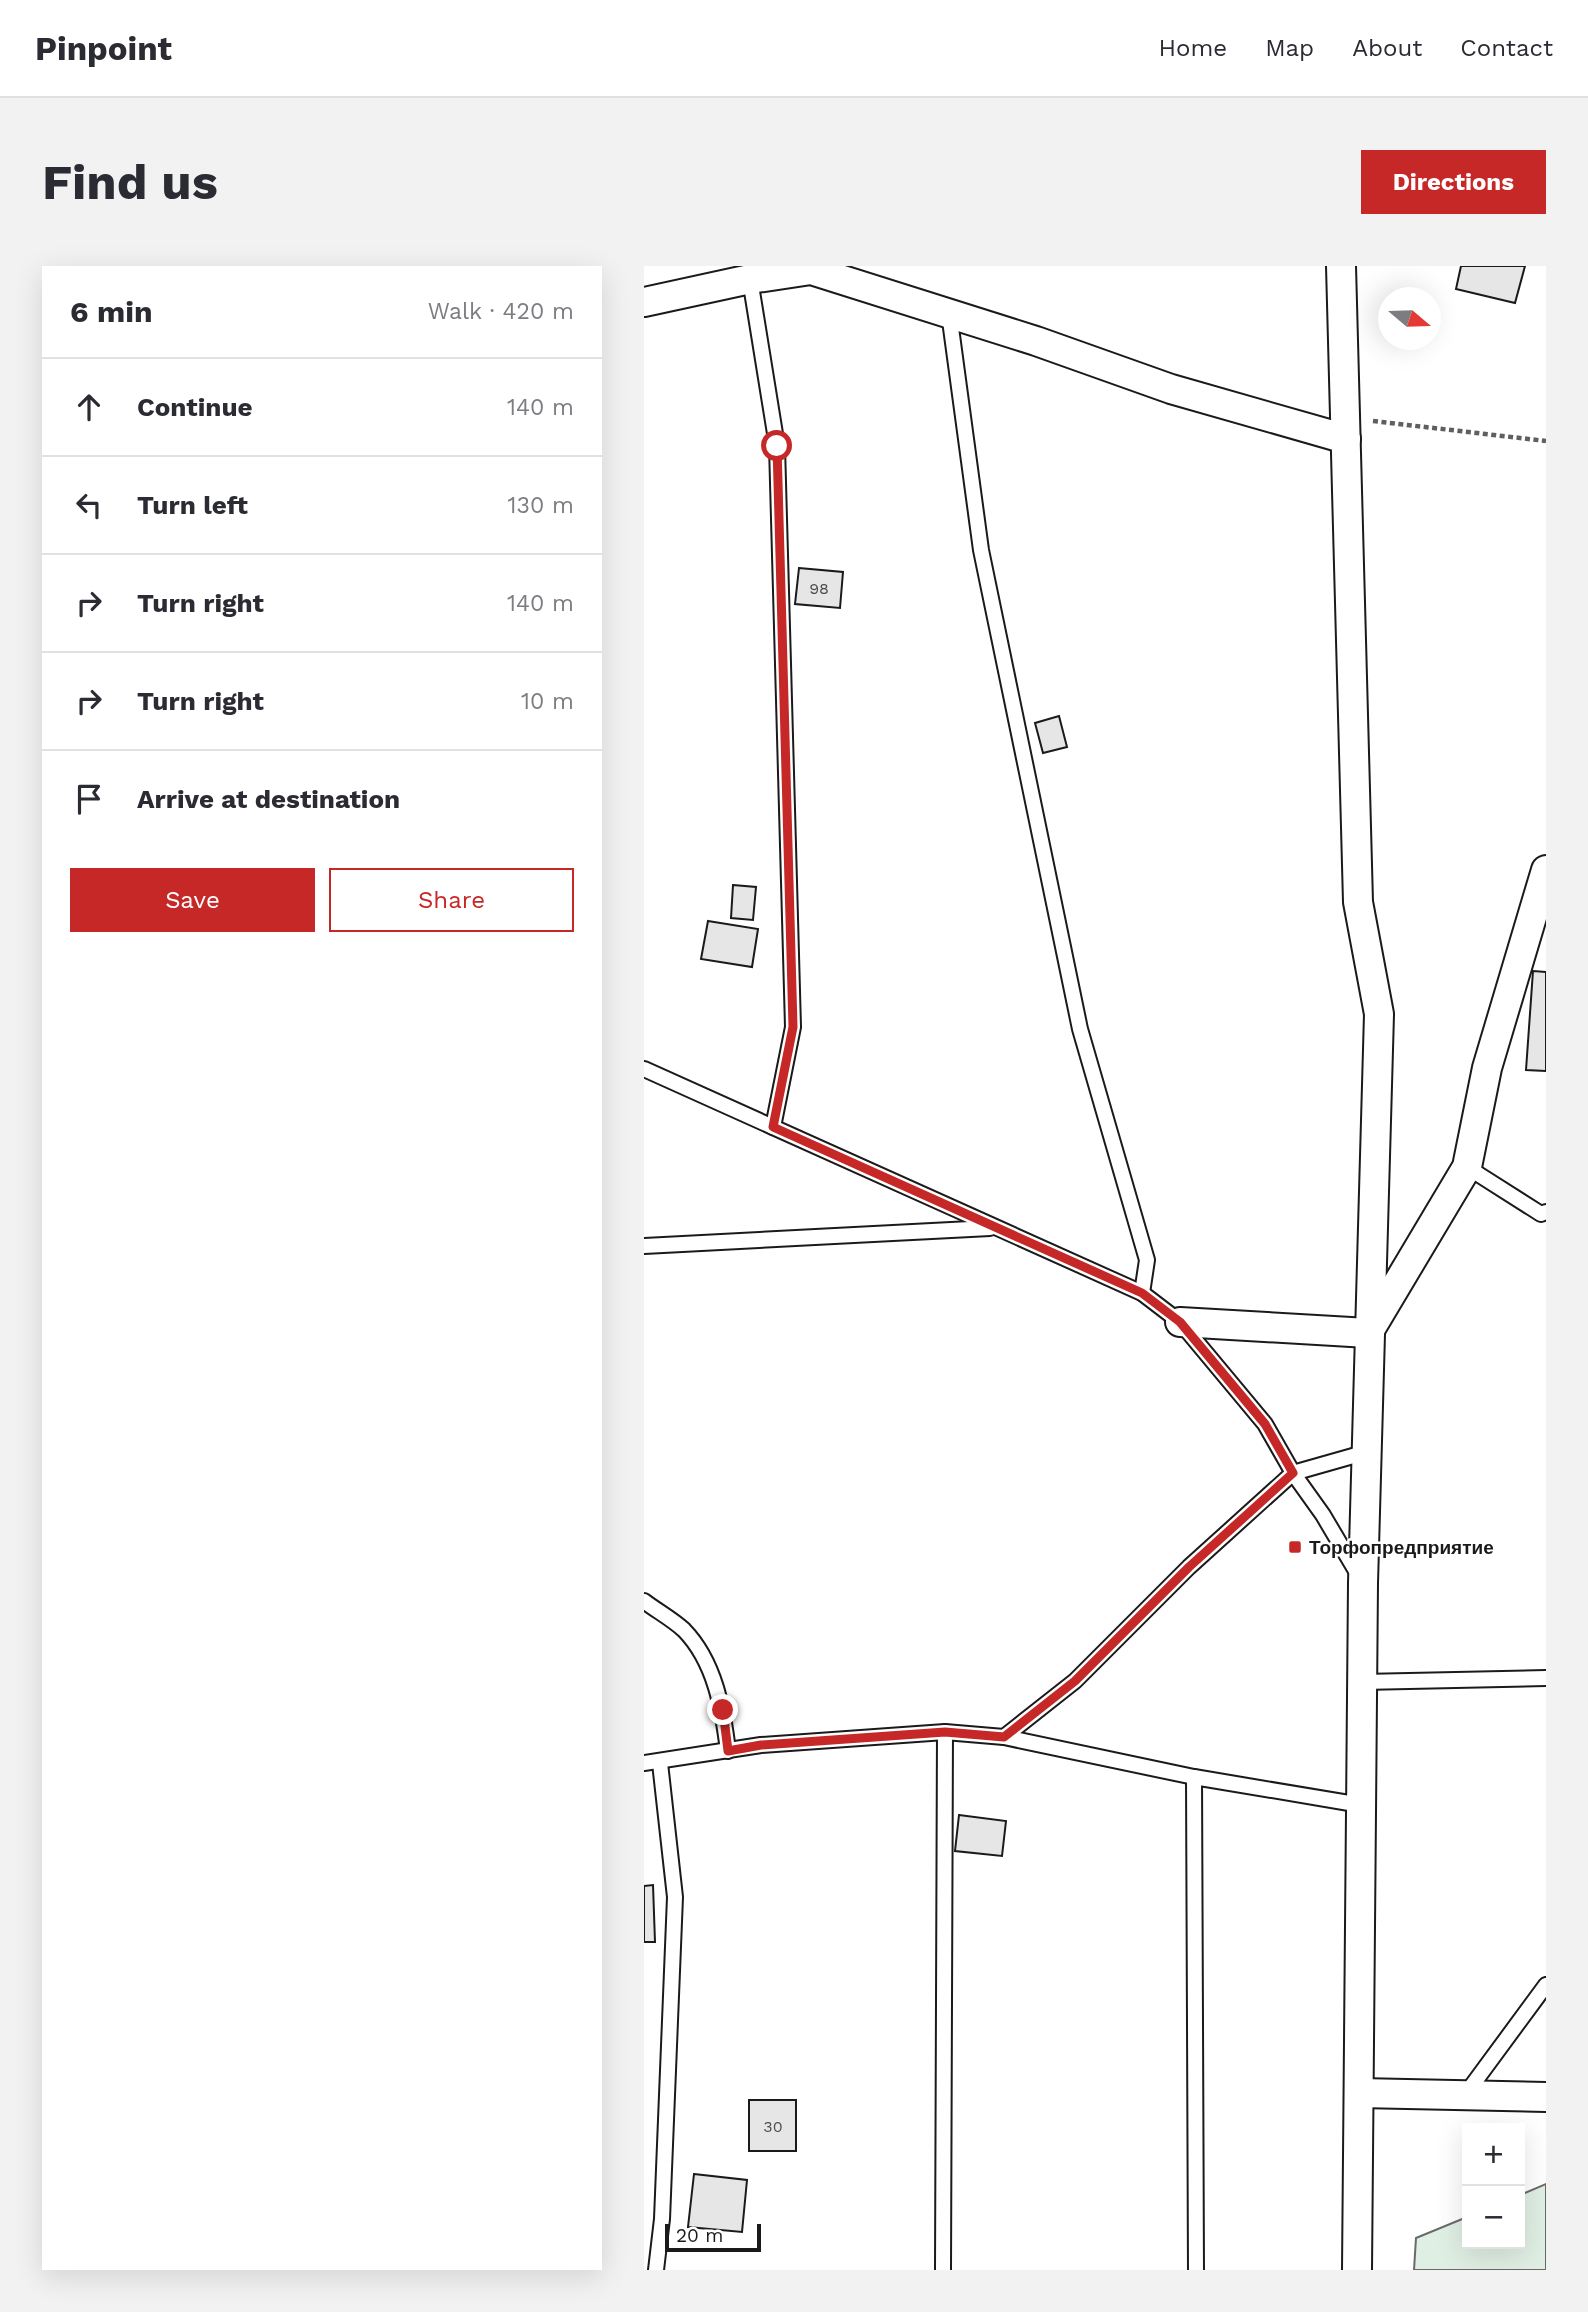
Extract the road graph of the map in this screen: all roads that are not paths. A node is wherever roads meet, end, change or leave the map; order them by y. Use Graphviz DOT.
graph roads {
  1 [pos="1341,266"];
  2 [pos="841,272"];
  3 [pos="750,279"];
  4 [pos="644,302"];
  5 [pos="949,313"];
  6 [pos="1345,428"];
  7 [pos="1546,870"];
  8 [pos="644,1069"];
  9 [pos="773,1127"];
  10 [pos="1466,1167"];
  11 [pos="1546,1212"];
  12 [pos="995,1227"];
  13 [pos="644,1246"];
  14 [pos="1142,1293"];
  15 [pos="1180,1322"];
  16 [pos="1368,1333"];
  17 [pos="1367,1452"];
  18 [pos="1293,1473"];
  19 [pos="1363,1583"];
  20 [pos="644,1601"];
  21 [pos="1546,1678"];
  22 [pos="1362,1682"];
  23 [pos="945,1732"];
  24 [pos="1004,1737"];
  25 [pos="728,1751"];
  26 [pos="644,1763"];
  27 [pos="660,1763"];
  28 [pos="1194,1777"];
  29 [pos="1361,1805"];
  30 [pos="1546,1985"];
  31 [pos="1359,2093"];
  32 [pos="1465,2095"];
  33 [pos="1546,2097"];
  34 [pos="656,2270"];
  35 [pos="943,2270"];
  36 [pos="1196,2270"];
  37 [pos="1357,2270"];
  1 -- 6 [label="street"];
  2 -- 3 [label="street"];
  2 -- 5 [label="street"];
  3 -- 4 [label="street"];
  3 -- 9 [label="lane"];
  5 -- 6 [label="street"];
  5 -- 14 [label="lane"];
  6 -- 16 [label="street"];
  7 -- 10 [label="street"];
  8 -- 9 [label="lane"];
  9 -- 12 [label="lane"];
  10 -- 11 [label="lane"];
  10 -- 16 [label="street"];
  12 -- 13 [label="lane"];
  12 -- 14 [label="lane"];
  14 -- 15 [label="lane"];
  15 -- 16 [label="street"];
  15 -- 18 [label="lane"];
  16 -- 17 [label="street"];
  17 -- 18 [label="lane"];
  17 -- 19 [label="street"];
  18 -- 19 [label="lane"];
  18 -- 24 [label="lane"];
  19 -- 22 [label="street"];
  20 -- 25 [label="lane"];
  21 -- 22 [label="lane"];
  22 -- 29 [label="street"];
  23 -- 24 [label="lane"];
  23 -- 25 [label="lane"];
  23 -- 35 [label="lane"];
  24 -- 28 [label="lane"];
  25 -- 27 [label="lane"];
  26 -- 27 [label="lane"];
  27 -- 34 [label="lane"];
  28 -- 29 [label="lane"];
  28 -- 36 [label="lane"];
  29 -- 31 [label="street"];
  30 -- 32 [label="lane"];
  31 -- 32 [label="street"];
  31 -- 37 [label="street"];
  32 -- 33 [label="street"];
}
